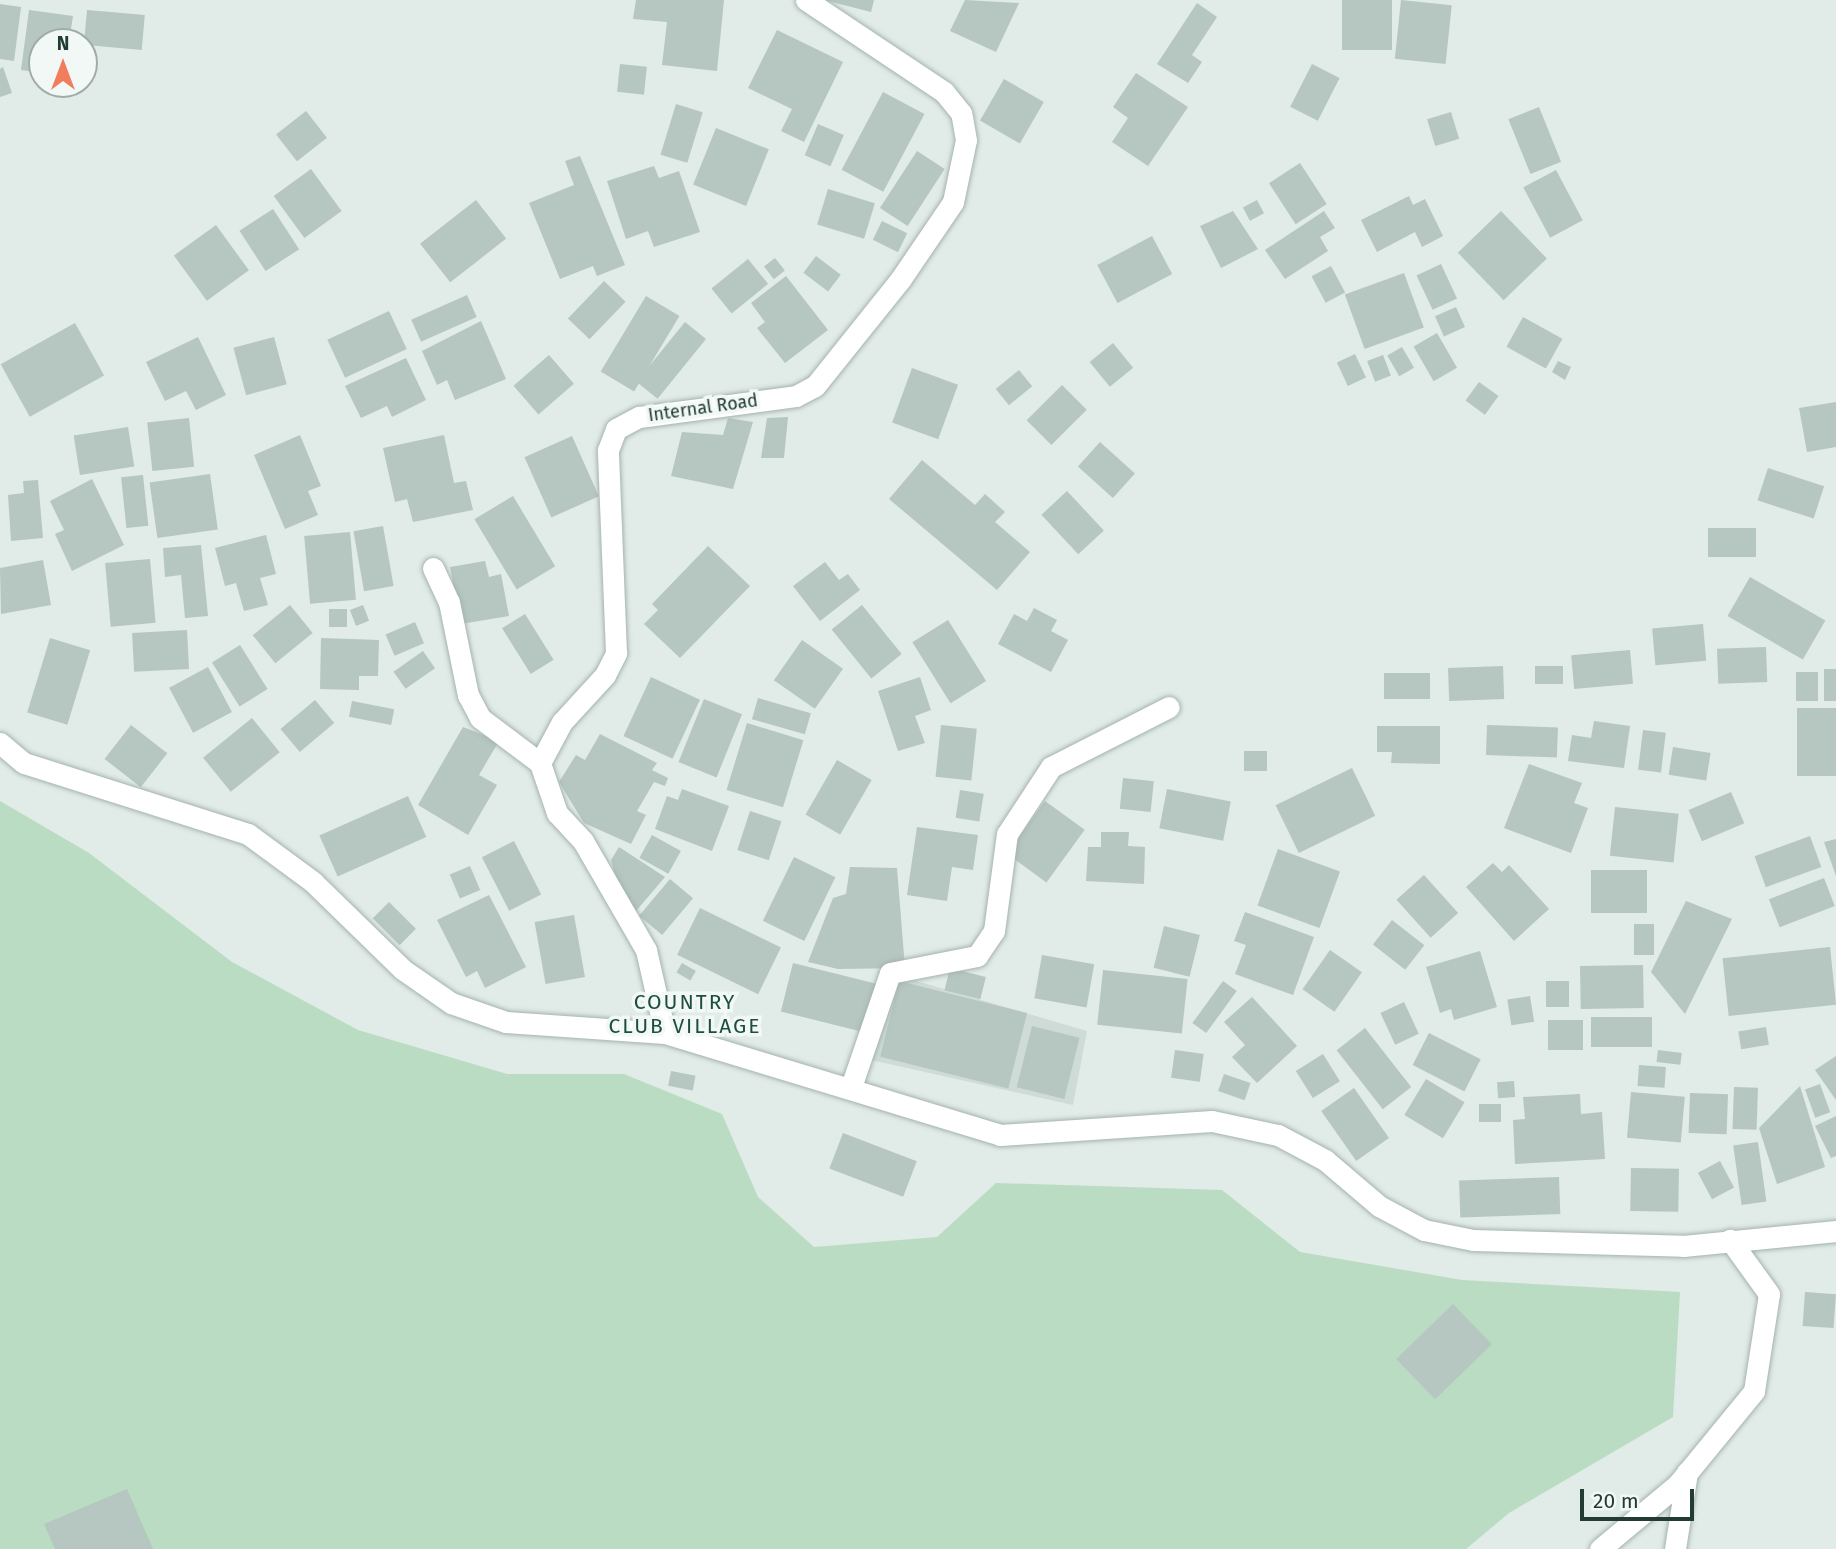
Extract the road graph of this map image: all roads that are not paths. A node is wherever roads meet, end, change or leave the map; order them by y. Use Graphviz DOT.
graph roads {
  1 [pos="806,0"];
  2 [pos="433,568"];
  3 [pos="1169,707"];
  4 [pos="0,743"];
  5 [pos="540,763"];
  6 [pos="665,1033"];
  7 [pos="851,1087"];
  8 [pos="1836,1231"];
  9 [pos="1730,1240"];
  10 [pos="1687,1472"];
  11 [pos="1600,1549"];
  12 [pos="1675,1549"];
  1 -- 5 [label="street, Internal Road"];
  2 -- 5 [label="street"];
  3 -- 7 [label="street"];
  4 -- 6 [label="street"];
  5 -- 6 [label="street"];
  6 -- 7 [label="street"];
  7 -- 9 [label="street"];
  8 -- 9 [label="street"];
  9 -- 10 [label="street"];
  10 -- 11 [label="street"];
  10 -- 12 [label="street"];
}
